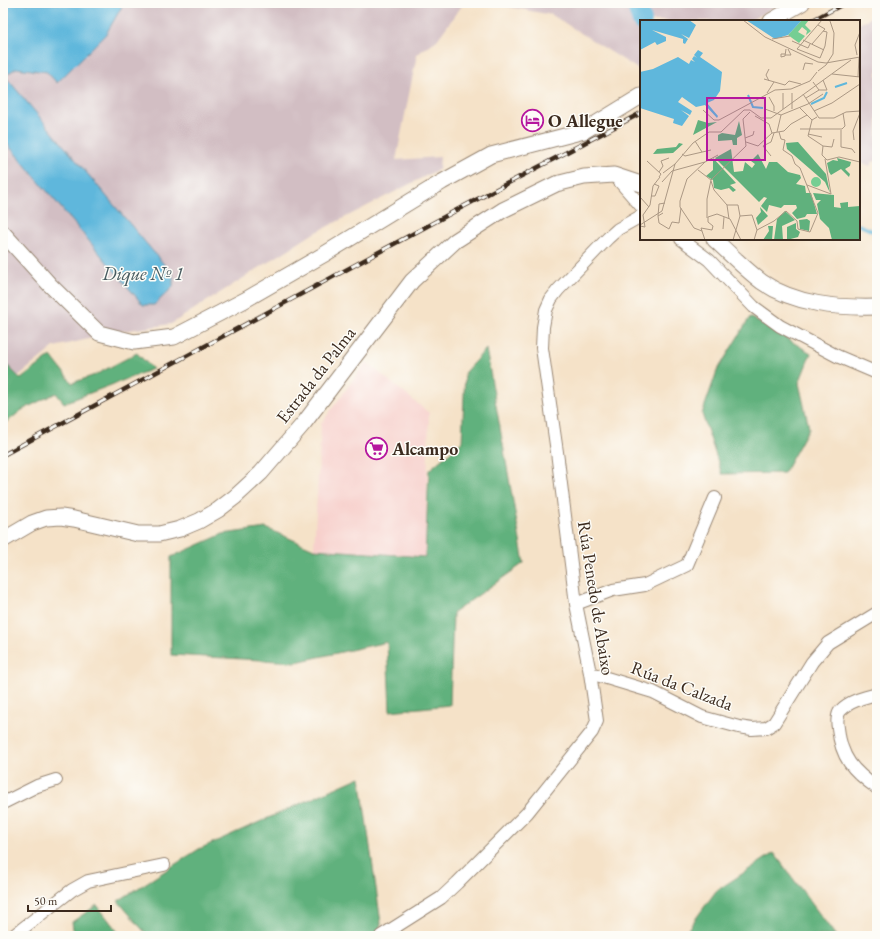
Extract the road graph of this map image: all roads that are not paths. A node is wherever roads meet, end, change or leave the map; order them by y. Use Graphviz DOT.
graph roads {
  1 [pos="802,3"];
  2 [pos="772,20"];
  3 [pos="640,97"];
  4 [pos="614,175"];
  5 [pos="640,184"];
  6 [pos="640,205"];
  7 [pos="640,217"];
  8 [pos="3,233"];
  9 [pos="682,240"];
  10 [pos="715,240"];
  11 [pos="877,307"];
  12 [pos="877,373"];
  13 [pos="715,498"];
  14 [pos="3,540"];
  15 [pos="576,604"];
  16 [pos="877,613"];
  17 [pos="590,672"];
  18 [pos="877,694"];
  19 [pos="56,780"];
  20 [pos="877,788"];
  21 [pos="3,802"];
  22 [pos="164,865"];
  23 [pos="13,936"];
  24 [pos="381,936"];
  1 -- 2 [label="street"];
  3 -- 8 [label="street"];
  4 -- 5 [label="street, Estrada da Palma"];
  4 -- 6 [label="street"];
  4 -- 14 [label="street, Estrada da Palma"];
  7 -- 15 [label="street, Rúa Penedo de Abaixo"];
  9 -- 12 [label="street"];
  10 -- 11 [label="street"];
  13 -- 15 [label="street"];
  15 -- 17 [label="street, Rúa Penedo de Abaixo"];
  16 -- 17 [label="street, Rúa da Calzada"];
  17 -- 24 [label="street, Rúa Penedo de Abaixo"];
  18 -- 20 [label="street"];
  19 -- 21 [label="street"];
  22 -- 23 [label="street"];
}
